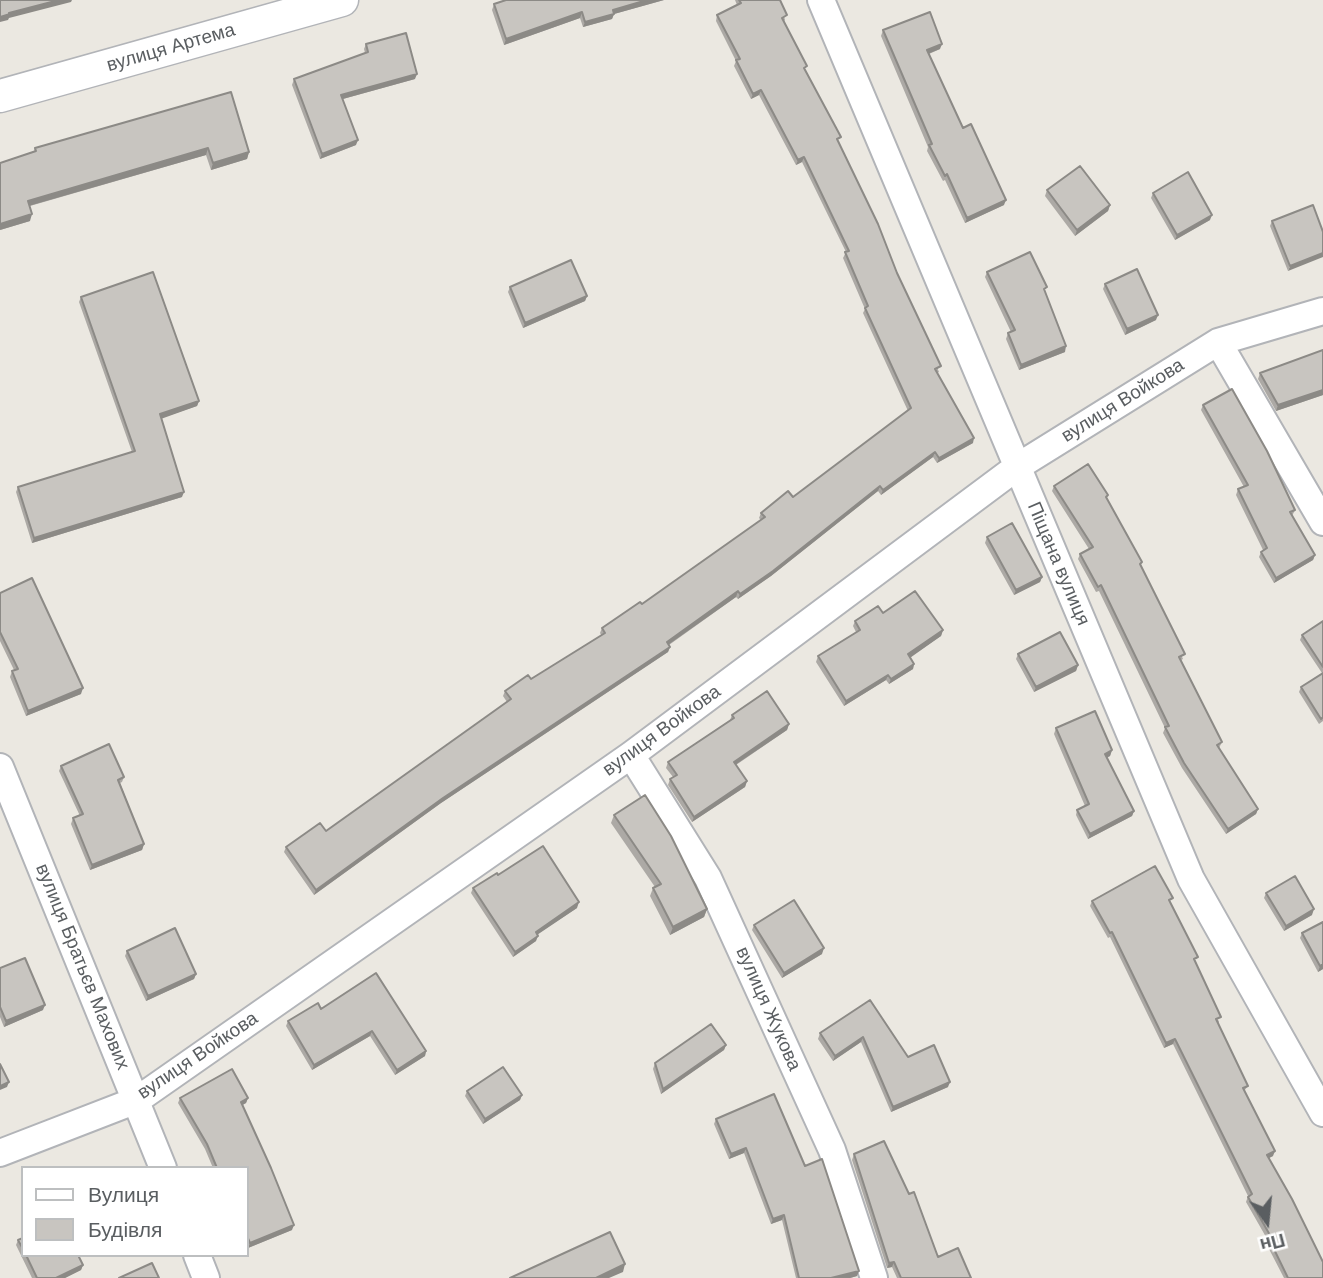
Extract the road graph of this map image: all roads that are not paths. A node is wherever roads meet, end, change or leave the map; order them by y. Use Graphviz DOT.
graph roads {
  1 [pos="342,0"];
  2 [pos="821,0"];
  3 [pos="0,96"];
  4 [pos="1323,311"];
  5 [pos="1218,342"];
  6 [pos="1017,467"];
  7 [pos="1323,522"];
  8 [pos="631,755"];
  9 [pos="0,768"];
  10 [pos="137,1100"];
  11 [pos="1323,1113"];
  12 [pos="0,1153"];
  13 [pos="162,1166"];
  14 [pos="198,1257"];
  15 [pos="206,1278"];
  16 [pos="874,1278"];
  1 -- 3 [label="street, вулиця Артема"];
  2 -- 6 [label="street, Піщана вулиця"];
  4 -- 5 [label="street, вулиця Войкова"];
  5 -- 6 [label="street, вулиця Войкова"];
  5 -- 7 [label="street"];
  6 -- 8 [label="street, вулиця Войкова"];
  6 -- 11 [label="street, Піщана вулиця"];
  8 -- 10 [label="street, вулиця Войкова"];
  8 -- 16 [label="street, вулиця Жукова"];
  9 -- 10 [label="street, вулиця Братьєв Махових"];
  10 -- 12 [label="street, вулиця Войкова"];
  10 -- 13 [label="street, вулиця Братьєв Махових"];
  14 -- 15 [label="street"];
}
